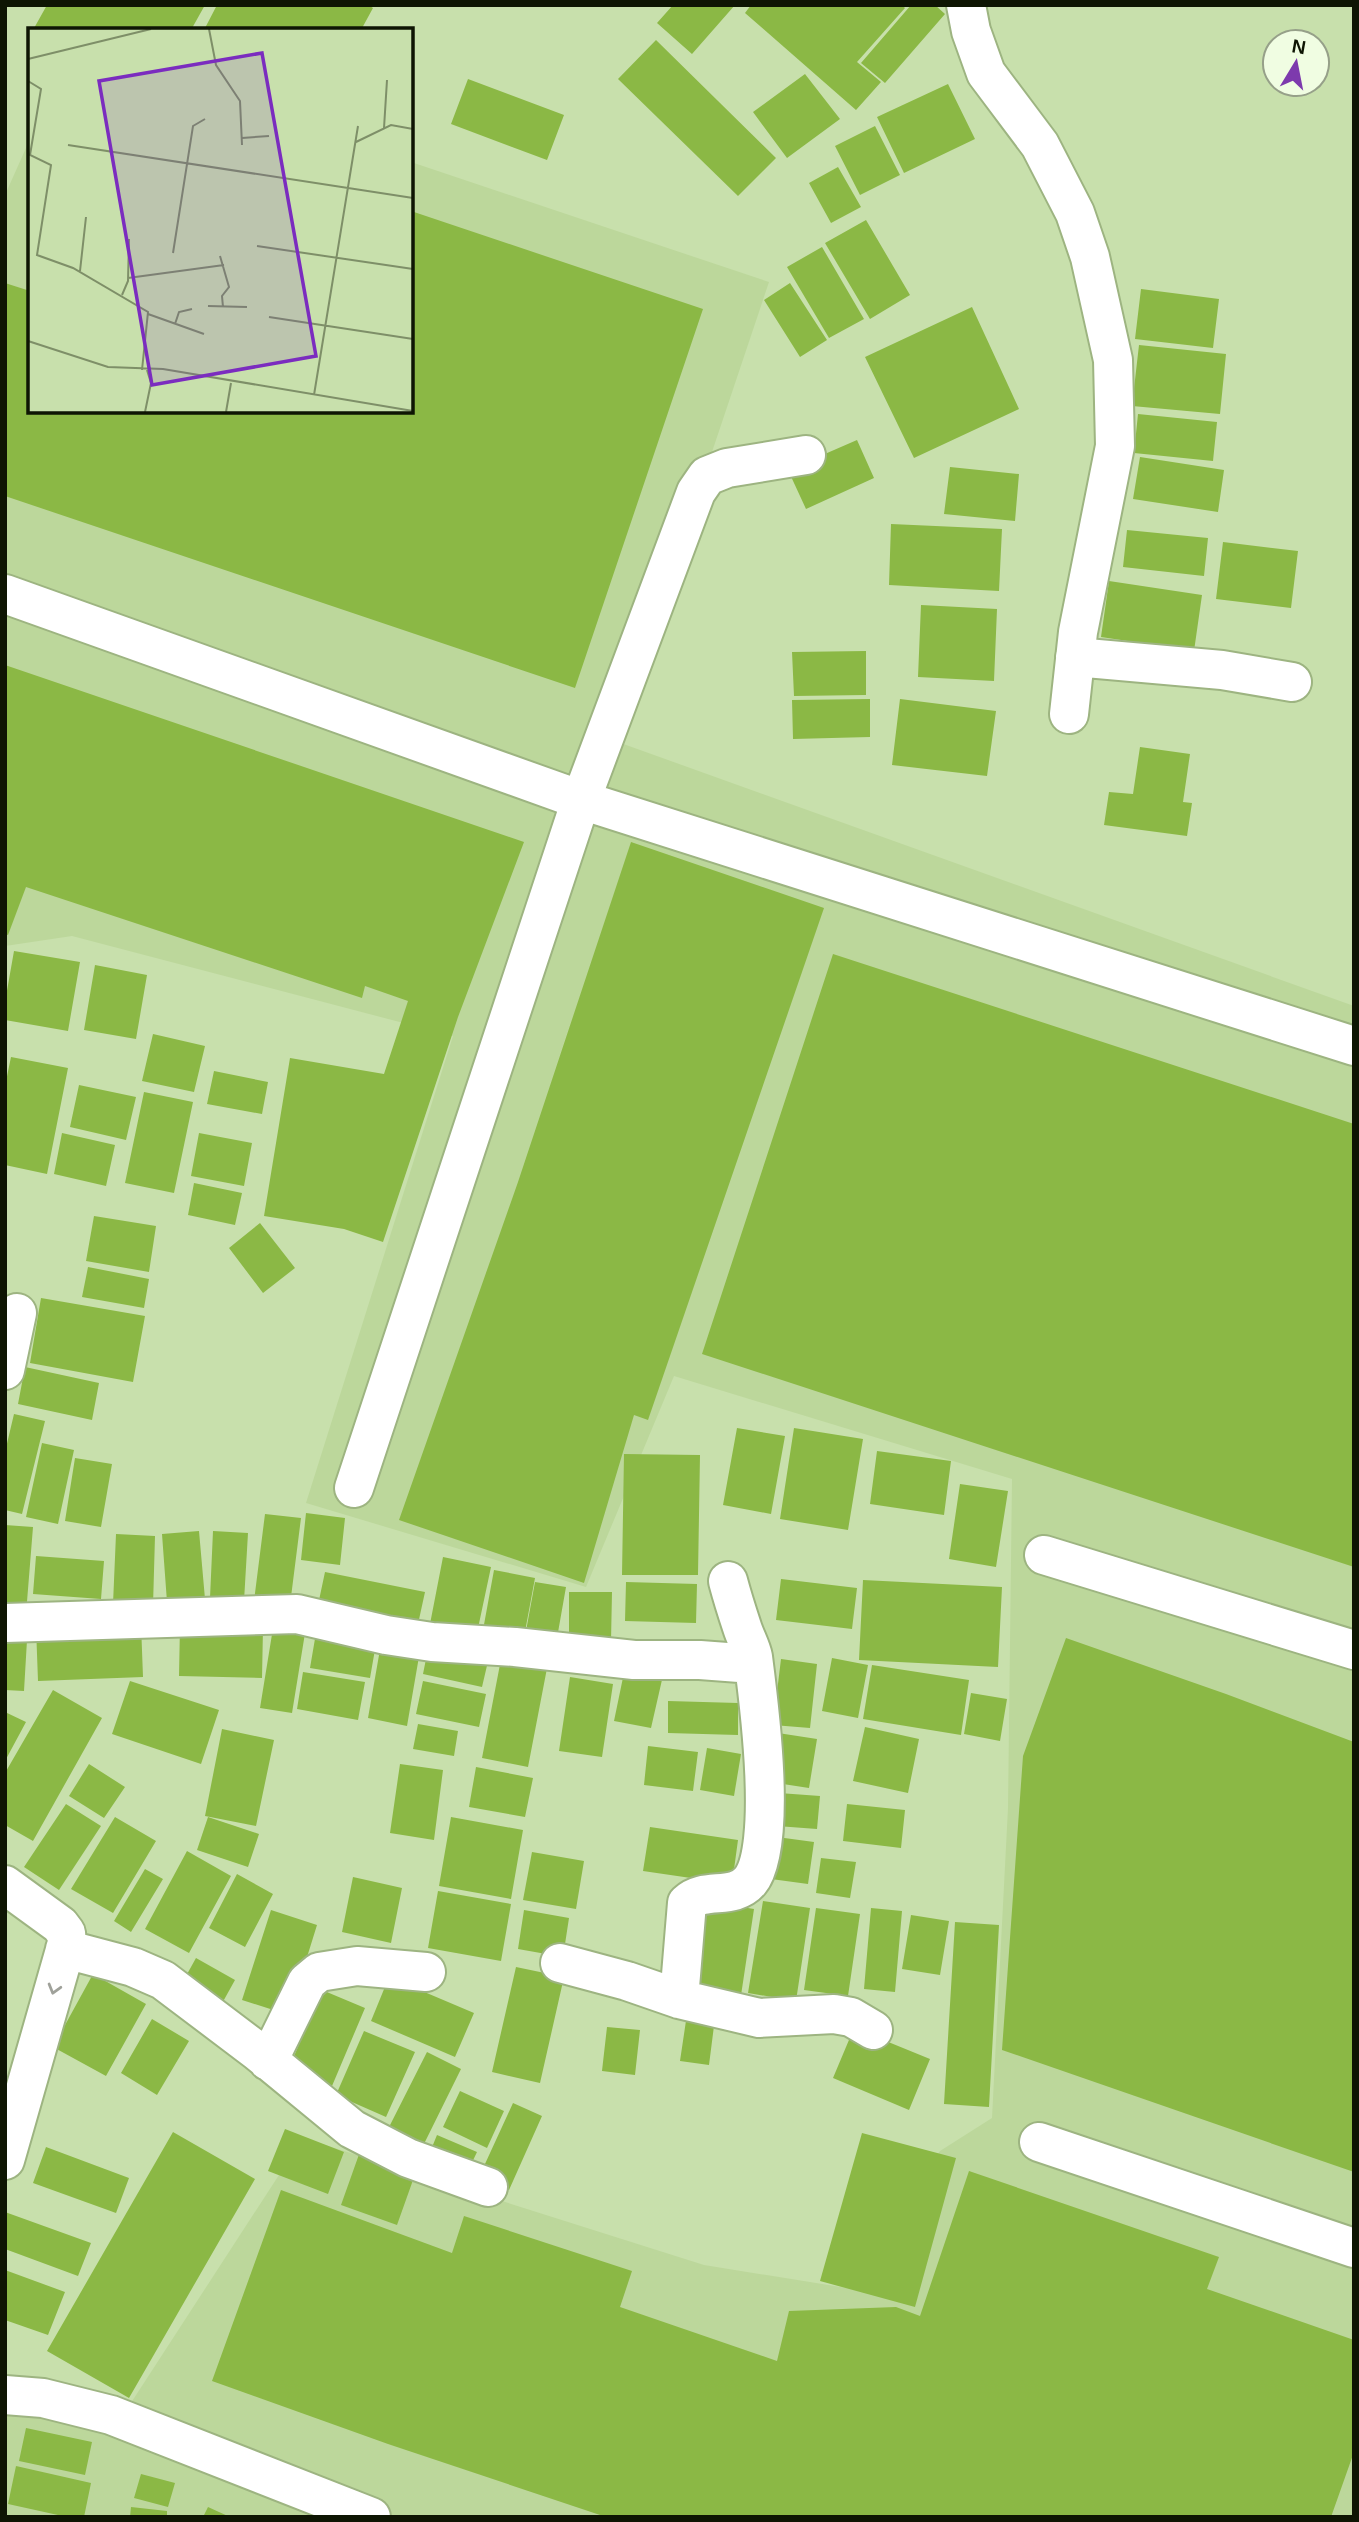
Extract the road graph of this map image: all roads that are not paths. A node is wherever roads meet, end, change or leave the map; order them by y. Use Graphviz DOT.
graph roads {
  1 [pos="967,5"];
  2 [pos="807,455"];
  3 [pos="5,594"];
  4 [pos="1075,657"];
  5 [pos="1292,682"];
  6 [pos="1069,713"];
  7 [pos="581,800"];
  8 [pos="1354,1046"];
  9 [pos="17,1313"];
  10 [pos="5,1370"];
  11 [pos="354,1488"];
  12 [pos="1044,1555"];
  13 [pos="728,1581"];
  14 [pos="5,1623"];
  15 [pos="1354,1650"];
  16 [pos="753,1664"];
  17 [pos="5,1885"];
  18 [pos="65,1949"];
  19 [pos="560,1963"];
  20 [pos="426,1972"];
  21 [pos="679,1999"];
  22 [pos="873,2030"];
  23 [pos="268,2061"];
  24 [pos="1039,2142"];
  25 [pos="5,2160"];
  26 [pos="488,2187"];
  27 [pos="1354,2248"];
  28 [pos="5,2395"];
  29 [pos="371,2517"];
  1 -- 4 [label="street"];
  2 -- 7 [label="street"];
  3 -- 7 [label="street"];
  4 -- 5 [label="street"];
  4 -- 6 [label="street"];
  7 -- 8 [label="street"];
  7 -- 11 [label="street"];
  9 -- 10 [label="street"];
  12 -- 15 [label="street"];
  13 -- 16 [label="street"];
  14 -- 16 [label="street"];
  16 -- 21 [label="street"];
  17 -- 18 [label="street"];
  18 -- 23 [label="street"];
  18 -- 25 [label="street, one-way"];
  19 -- 21 [label="street"];
  20 -- 23 [label="street"];
  21 -- 22 [label="street"];
  23 -- 26 [label="street"];
  24 -- 27 [label="street"];
  28 -- 29 [label="street"];
}
